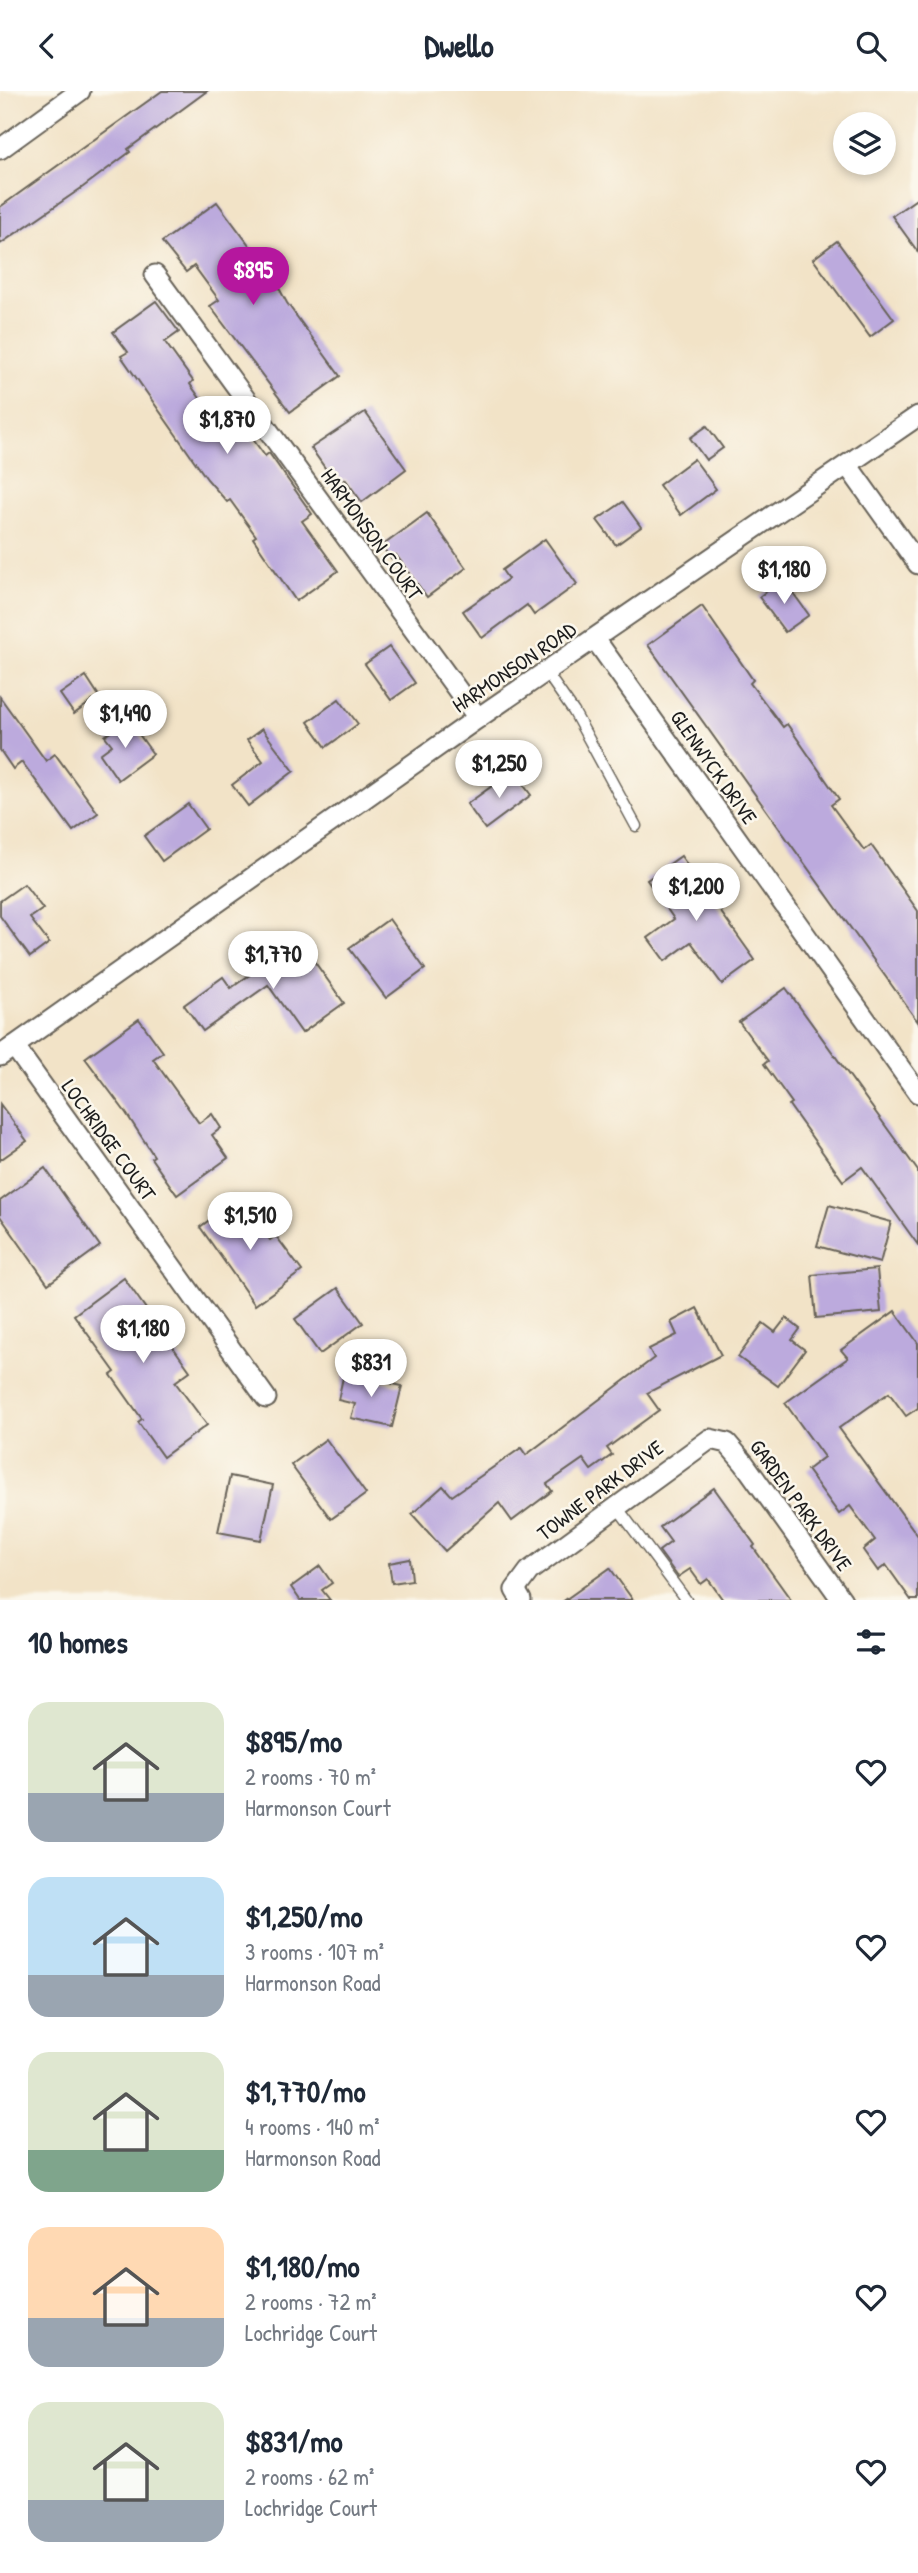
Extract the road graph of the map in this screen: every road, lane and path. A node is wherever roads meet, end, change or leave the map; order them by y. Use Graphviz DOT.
graph roads {
  1 [pos="80,91"];
  2 [pos="0,149"];
  3 [pos="155,275"];
  4 [pos="918,416"];
  5 [pos="848,467"];
  6 [pos="918,564"];
  7 [pos="595,639"];
  8 [pos="546,672"];
  9 [pos="478,719"];
  10 [pos="636,826"];
  11 [pos="7,1051"];
  12 [pos="918,1093"];
  13 [pos="266,1398"];
  14 [pos="720,1440"];
  15 [pos="617,1507"];
  16 [pos="518,1595"];
  17 [pos="686,1600"];
  18 [pos="842,1600"];
  1 -- 2 [label="street"];
  3 -- 9 [label="street, HARMONSON COURT"];
  4 -- 5 [label="street, HARMONSON ROAD"];
  5 -- 6 [label="street"];
  5 -- 7 [label="street, HARMONSON ROAD"];
  7 -- 8 [label="street, HARMONSON ROAD"];
  7 -- 12 [label="street, GLENWYCK DRIVE"];
  8 -- 9 [label="street, HARMONSON ROAD"];
  8 -- 10 [label="lane"];
  9 -- 11 [label="street, HARMONSON ROAD"];
  11 -- 13 [label="street, LOCHRIDGE COURT"];
  14 -- 15 [label="street, TOWNE PARK DRIVE"];
  14 -- 18 [label="street, GARDEN PARK DRIVE"];
  15 -- 16 [label="street, TOWNE PARK DRIVE"];
  15 -- 17 [label="lane"];
}
